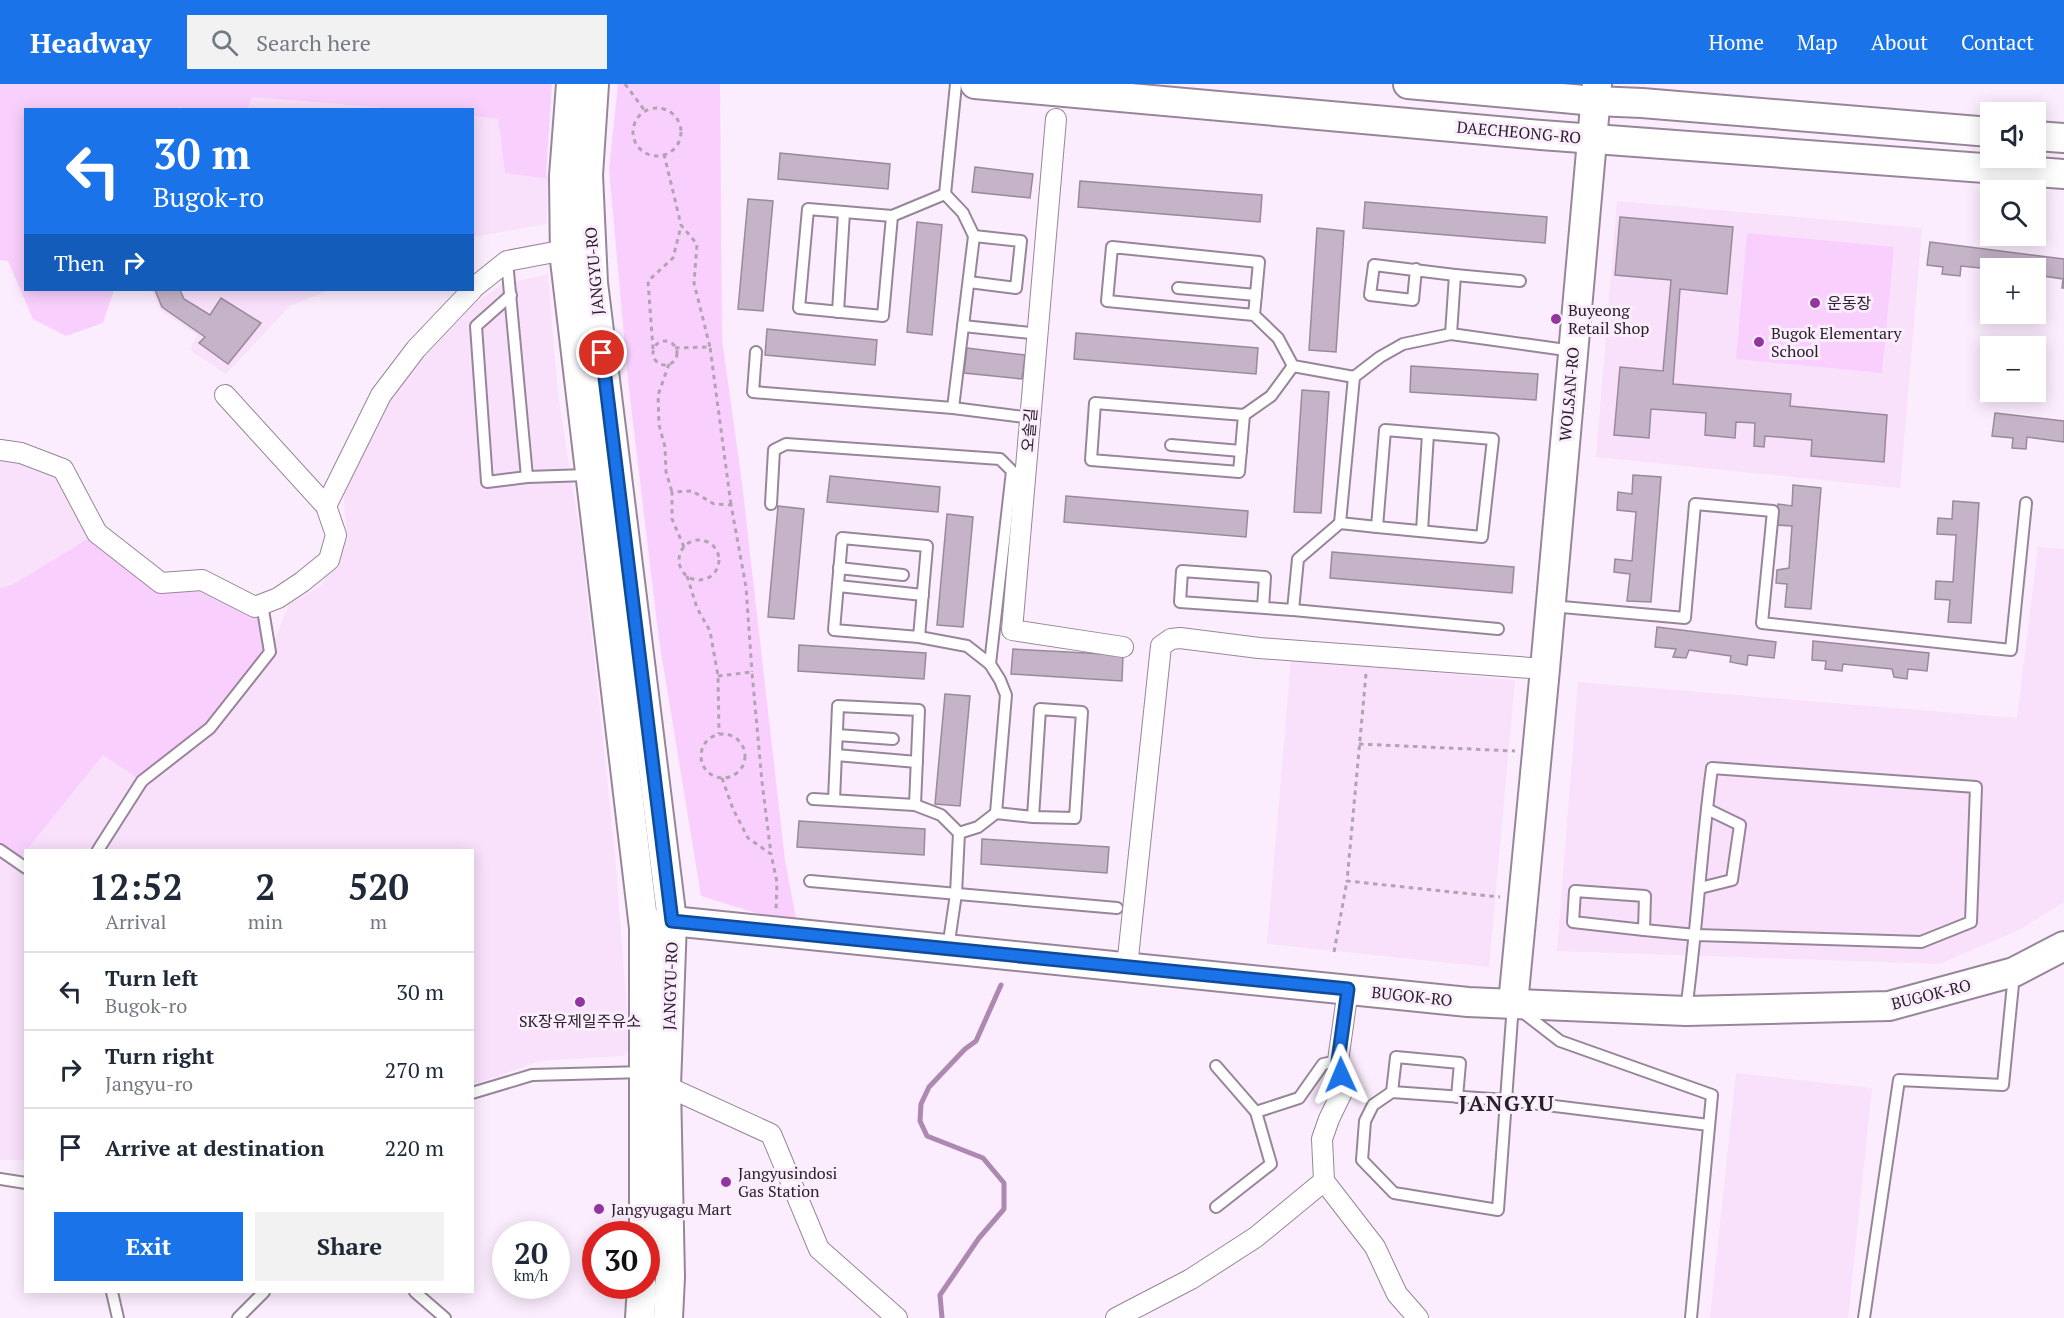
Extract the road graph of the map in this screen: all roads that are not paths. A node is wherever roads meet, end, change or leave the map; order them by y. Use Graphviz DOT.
graph roads {
  1 [pos="571,84"];
  2 [pos="594,84"];
  3 [pos="956,84"];
  4 [pos="975,84"];
  5 [pos="1408,84"];
  6 [pos="1596,93"];
  7 [pos="1056,119"];
  8 [pos="1980,131"];
  9 [pos="2046,137"];
  10 [pos="2064,138"];
  11 [pos="1592,139"];
  12 [pos="2064,174"];
  13 [pos="945,195"];
  14 [pos="844,212"];
  15 [pos="892,216"];
  16 [pos="974,236"];
  17 [pos="565,250"];
  18 [pos="507,261"];
  19 [pos="1416,269"];
  20 [pos="1455,274"];
  21 [pos="1520,281"];
  22 [pos="969,282"];
  23 [pos="474,287"];
  24 [pos="1178,288"];
  25 [pos="470,291"];
  26 [pos="511,295"];
  27 [pos="1256,295"];
  28 [pos="838,312"];
  29 [pos="1254,315"];
  30 [pos="963,326"];
  31 [pos="1030,333"];
  32 [pos="1451,334"];
  33 [pos="1573,351"];
  34 [pos="756,352"];
  35 [pos="1293,366"];
  36 [pos="1354,377"];
  37 [pos="225,394"];
  38 [pos="953,408"];
  39 [pos="1244,415"];
  40 [pos="1024,417"];
  41 [pos="1428,434"];
  42 [pos="1171,445"];
  43 [pos="0,450"];
  44 [pos="1241,451"];
  45 [pos="591,475"];
  46 [pos="527,477"];
  47 [pos="2026,503"];
  48 [pos="771,504"];
  49 [pos="326,506"];
  50 [pos="1341,523"];
  51 [pos="1377,527"];
  52 [pos="1422,531"];
  53 [pos="839,568"];
  54 [pos="903,575"];
  55 [pos="838,586"];
  56 [pos="923,595"];
  57 [pos="262,604"];
  58 [pos="1551,606"];
  59 [pos="1263,608"];
  60 [pos="1293,610"];
  61 [pos="1498,629"];
  62 [pos="920,637"];
  63 [pos="1123,647"];
  64 [pos="990,664"];
  65 [pos="1545,669"];
  66 [pos="837,735"];
  67 [pos="893,739"];
  68 [pos="836,755"];
  69 [pos="917,762"];
  70 [pos="813,799"];
  71 [pos="834,800"];
  72 [pos="915,805"];
  73 [pos="1707,809"];
  74 [pos="996,813"];
  75 [pos="1033,817"];
  76 [pos="960,833"];
  77 [pos="99,849"];
  78 [pos="0,850"];
  79 [pos="24,867"];
  80 [pos="810,881"];
  81 [pos="1700,888"];
  82 [pos="956,894"];
  83 [pos="1117,908"];
  84 [pos="672,921"];
  85 [pos="644,928"];
  86 [pos="1644,930"];
  87 [pos="1696,935"];
  88 [pos="2064,946"];
  89 [pos="948,949"];
  90 [pos="1127,967"];
  91 [pos="2014,972"];
  92 [pos="1348,989"];
  93 [pos="1513,1004"];
  94 [pos="1686,1011"];
  95 [pos="1338,1061"];
  96 [pos="1216,1065"];
  97 [pos="655,1079"];
  98 [pos="474,1092"];
  99 [pos="1392,1092"];
  100 [pos="1457,1097"];
  101 [pos="1506,1100"];
  102 [pos="1256,1112"];
  103 [pos="1709,1125"];
  104 [pos="0,1179"];
  105 [pos="1324,1180"];
  106 [pos="24,1183"];
  107 [pos="1216,1207"];
  108 [pos="645,1221"];
  109 [pos="112,1293"];
  110 [pos="263,1293"];
  111 [pos="416,1293"];
  112 [pos="641,1299"];
  113 [pos="118,1318"];
  114 [pos="238,1318"];
  115 [pos="445,1318"];
  116 [pos="640,1318"];
  117 [pos="668,1318"];
  118 [pos="897,1318"];
  119 [pos="1116,1318"];
  120 [pos="1418,1318"];
  121 [pos="1691,1318"];
  122 [pos="1864,1318"];
  1 -- 17 [label="main road, JANGYU-RO"];
  2 -- 84 [label="main road, JANGYU-RO"];
  3 -- 13 [label="lane"];
  4 -- 11 [label="main road, DAECHEONG-RO"];
  5 -- 6 [label="main road"];
  6 -- 8 [label="main road"];
  6 -- 11 [label="main road, WOLSAN-RO"];
  7 -- 63 [label="street, 오솔길"];
  9 -- 10 [label="main road"];
  11 -- 12 [label="main road, DAECHEONG-RO"];
  11 -- 33 [label="main road, WOLSAN-RO"];
  13 -- 15 [label="lane"];
  13 -- 16 [label="lane"];
  14 -- 15 [label="lane"];
  14 -- 28 [label="lane"];
  14 -- 28 [label="lane"];
  15 -- 28 [label="lane"];
  16 -- 22 [label="lane"];
  16 -- 22 [label="lane"];
  17 -- 18 [label="street"];
  17 -- 45 [label="main road, JANGYU-RO"];
  18 -- 23 [label="street"];
  18 -- 26 [label="lane"];
  19 -- 19 [label="lane"];
  19 -- 20 [label="lane"];
  20 -- 21 [label="lane"];
  20 -- 32 [label="lane"];
  22 -- 30 [label="lane"];
  24 -- 27 [label="lane"];
  25 -- 49 [label="street"];
  26 -- 46 [label="lane"];
  26 -- 46 [label="lane"];
  27 -- 29 [label="lane"];
  27 -- 29 [label="lane"];
  29 -- 35 [label="lane"];
  30 -- 31 [label="lane"];
  30 -- 38 [label="lane"];
  32 -- 33 [label="lane"];
  32 -- 36 [label="lane"];
  33 -- 58 [label="main road, WOLSAN-RO"];
  34 -- 38 [label="lane"];
  35 -- 36 [label="lane"];
  35 -- 39 [label="lane"];
  36 -- 50 [label="lane"];
  37 -- 49 [label="street"];
  38 -- 40 [label="lane"];
  39 -- 44 [label="lane"];
  39 -- 44 [label="lane"];
  41 -- 51 [label="lane"];
  41 -- 52 [label="lane"];
  41 -- 52 [label="lane"];
  42 -- 44 [label="lane"];
  43 -- 57 [label="street"];
  45 -- 46 [label="lane"];
  45 -- 85 [label="main road, JANGYU-RO"];
  47 -- 58 [label="lane"];
  48 -- 64 [label="lane"];
  49 -- 57 [label="street"];
  50 -- 51 [label="lane"];
  50 -- 60 [label="lane"];
  51 -- 52 [label="lane"];
  53 -- 54 [label="lane"];
  53 -- 55 [label="lane"];
  53 -- 56 [label="lane"];
  55 -- 56 [label="lane"];
  55 -- 62 [label="lane"];
  56 -- 62 [label="lane"];
  57 -- 77 [label="lane"];
  58 -- 65 [label="main road, WOLSAN-RO"];
  59 -- 59 [label="lane"];
  59 -- 60 [label="lane"];
  60 -- 61 [label="lane"];
  62 -- 64 [label="lane"];
  64 -- 74 [label="lane"];
  65 -- 90 [label="street"];
  65 -- 93 [label="main road, WOLSAN-RO"];
  66 -- 67 [label="lane"];
  66 -- 68 [label="lane"];
  66 -- 69 [label="lane"];
  68 -- 69 [label="lane"];
  68 -- 71 [label="lane"];
  69 -- 72 [label="lane"];
  70 -- 71 [label="lane"];
  71 -- 72 [label="lane"];
  72 -- 76 [label="lane"];
  73 -- 81 [label="lane"];
  73 -- 81 [label="lane"];
  73 -- 87 [label="lane"];
  74 -- 75 [label="lane"];
  74 -- 76 [label="lane"];
  75 -- 75 [label="lane"];
  76 -- 82 [label="lane"];
  78 -- 79 [label="lane"];
  80 -- 82 [label="lane"];
  81 -- 87 [label="lane"];
  82 -- 83 [label="lane"];
  82 -- 89 [label="lane"];
  84 -- 85 [label="main road, BUGOK-RO"];
  84 -- 89 [label="main road, BUGOK-RO"];
  84 -- 97 [label="main road, JANGYU-RO"];
  85 -- 97 [label="main road, JANGYU-RO"];
  86 -- 86 [label="lane"];
  86 -- 87 [label="lane"];
  87 -- 94 [label="lane"];
  88 -- 91 [label="main road, BUGOK-RO"];
  89 -- 90 [label="main road, BUGOK-RO"];
  90 -- 92 [label="main road, BUGOK-RO"];
  91 -- 94 [label="main road, BUGOK-RO"];
  91 -- 122 [label="lane"];
  92 -- 93 [label="main road, BUGOK-RO"];
  92 -- 95 [label="street"];
  93 -- 94 [label="main road, BUGOK-RO"];
  93 -- 101 [label="lane"];
  93 -- 103 [label="lane"];
  95 -- 102 [label="lane"];
  95 -- 105 [label="street"];
  96 -- 102 [label="lane"];
  97 -- 98 [label="lane"];
  97 -- 108 [label="main road, JANGYU-RO"];
  97 -- 117 [label="main road, JANGYU-RO"];
  97 -- 118 [label="street"];
  99 -- 100 [label="lane"];
  99 -- 100 [label="lane"];
  99 -- 101 [label="lane"];
  100 -- 101 [label="lane"];
  101 -- 103 [label="lane"];
  102 -- 107 [label="lane"];
  103 -- 121 [label="lane"];
  104 -- 106 [label="lane"];
  105 -- 119 [label="street"];
  105 -- 120 [label="street"];
  109 -- 113 [label="lane"];
  110 -- 114 [label="lane"];
  111 -- 115 [label="lane"];
  112 -- 116 [label="main road"];
}
